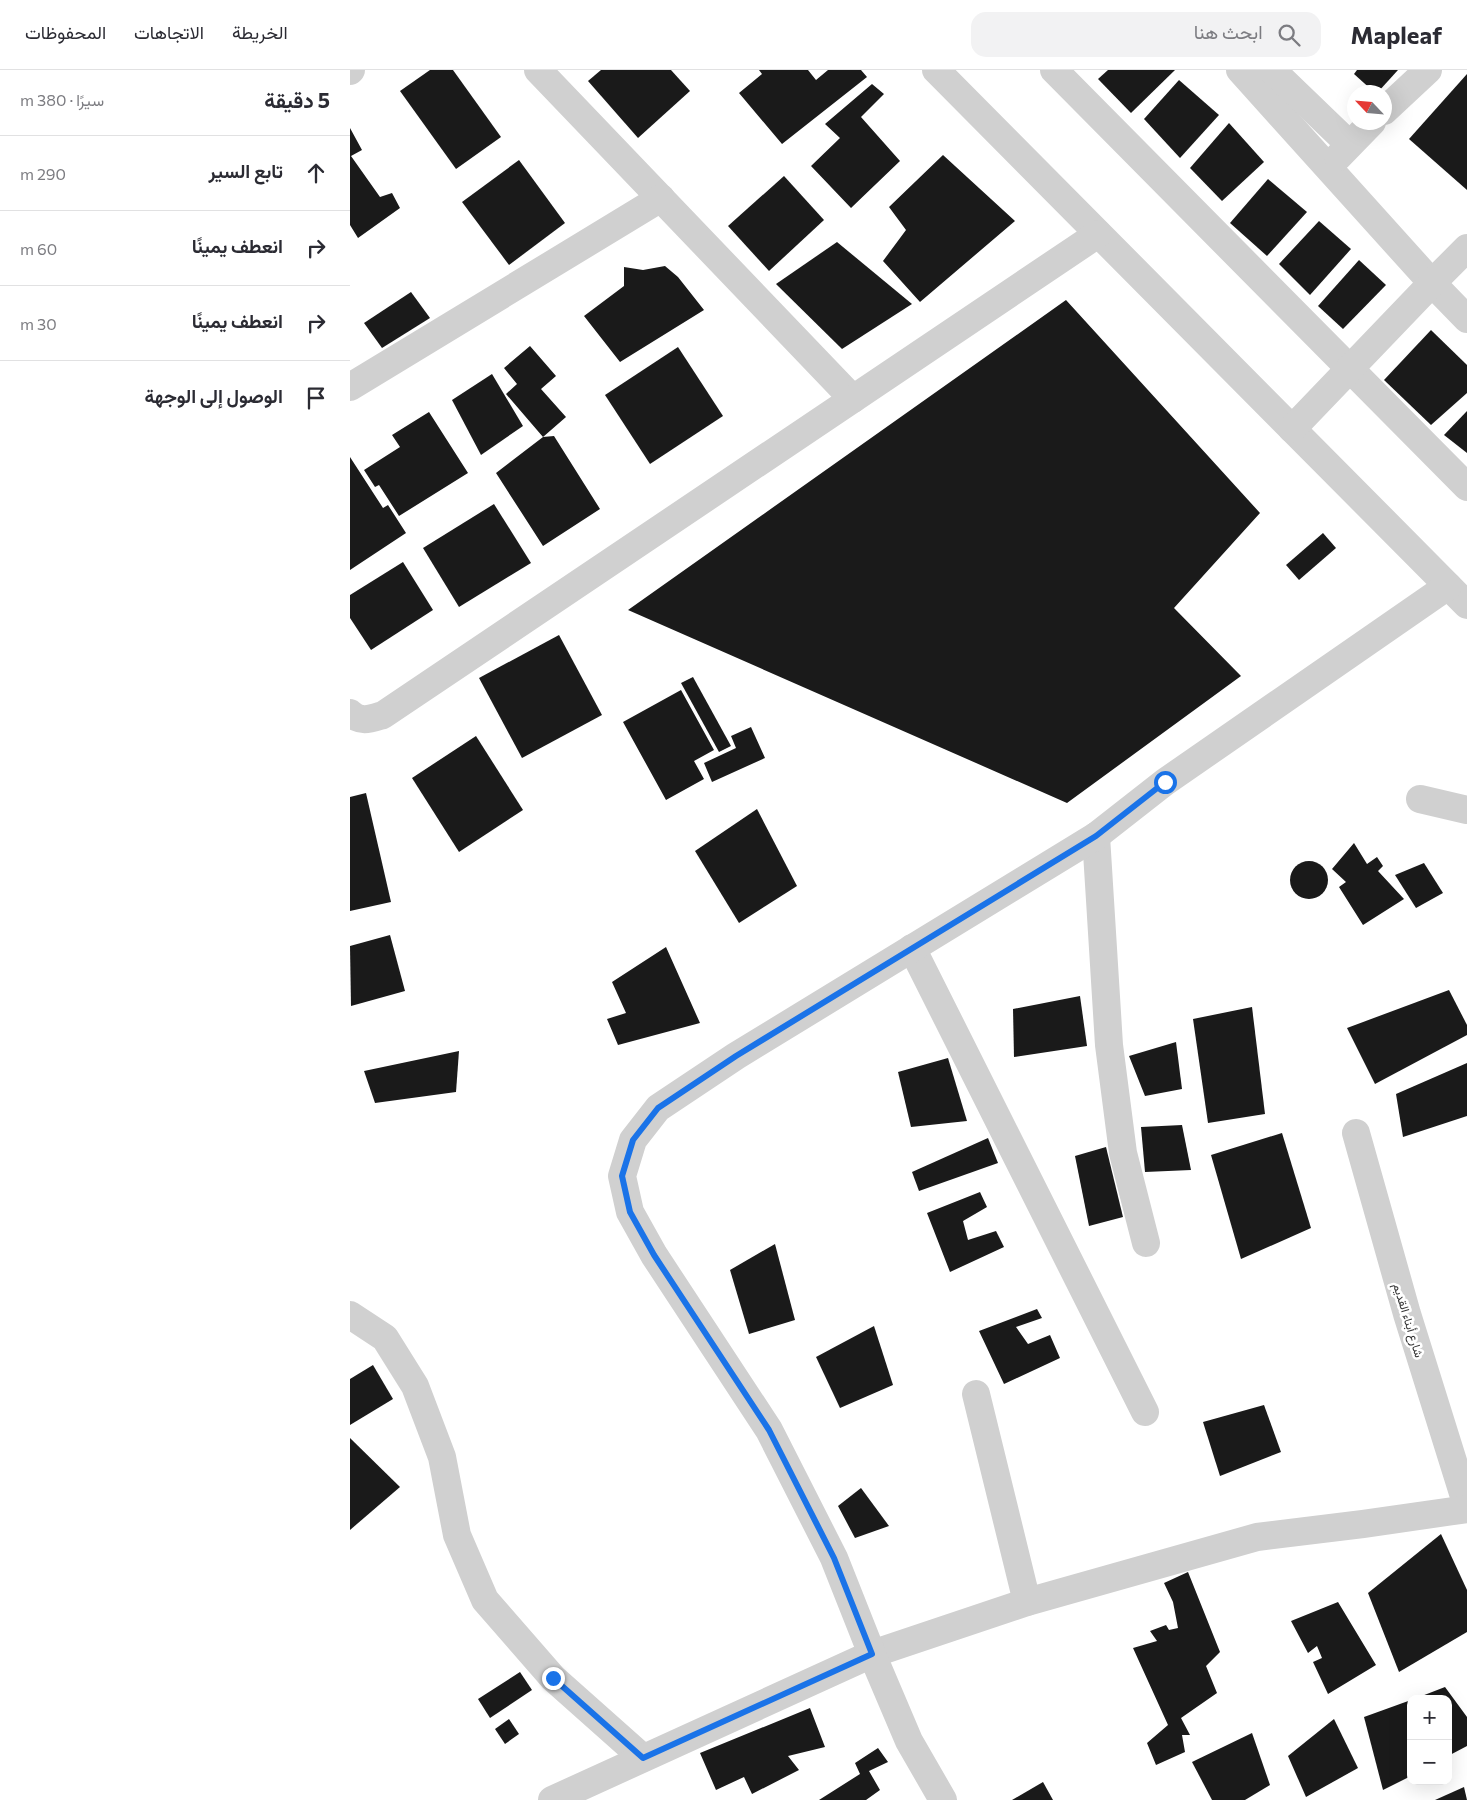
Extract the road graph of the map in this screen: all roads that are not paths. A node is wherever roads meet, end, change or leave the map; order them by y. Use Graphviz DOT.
graph roads {
  1 [pos="538,70"];
  2 [pos="936,70"];
  3 [pos="1054,70"];
  4 [pos="1240,70"];
  5 [pos="1272,70"];
  6 [pos="1428,70"];
  7 [pos="1392,104"];
  8 [pos="1364,130"];
  9 [pos="1350,144"];
  10 [pos="1329,168"];
  11 [pos="661,198"];
  12 [pos="1098,234"];
  13 [pos="1467,248"];
  14 [pos="1432,283"];
  15 [pos="1467,319"];
  16 [pos="1349,369"];
  17 [pos="350,387"];
  18 [pos="853,398"];
  19 [pos="1292,429"];
  20 [pos="1467,487"];
  21 [pos="1448,586"];
  22 [pos="1467,605"];
  23 [pos="350,713"];
  24 [pos="1420,799"];
  25 [pos="1467,810"];
  26 [pos="1096,836"];
  27 [pos="912,948"];
  28 [pos="1356,1133"];
  29 [pos="1146,1243"];
  30 [pos="350,1315"];
  31 [pos="976,1394"];
  32 [pos="1145,1412"];
  33 [pos="1463,1476"];
  34 [pos="1467,1507"];
  35 [pos="1027,1602"];
  36 [pos="872,1654"];
  37 [pos="643,1758"];
  38 [pos="552,1800"];
  39 [pos="943,1800"];
  1 -- 11 [label="street"];
  2 -- 12 [label="street"];
  3 -- 16 [label="street"];
  4 -- 10 [label="street"];
  5 -- 9 [label="street"];
  6 -- 7 [label="street"];
  8 -- 9 [label="street"];
  9 -- 10 [label="street"];
  10 -- 14 [label="street"];
  11 -- 17 [label="street"];
  11 -- 18 [label="street"];
  12 -- 18 [label="street"];
  12 -- 19 [label="street"];
  13 -- 14 [label="street"];
  14 -- 15 [label="street"];
  14 -- 16 [label="street"];
  16 -- 19 [label="street"];
  16 -- 20 [label="street"];
  18 -- 23 [label="street"];
  19 -- 21 [label="street"];
  21 -- 22 [label="street"];
  21 -- 26 [label="street"];
  24 -- 25 [label="street"];
  26 -- 27 [label="street"];
  26 -- 29 [label="street"];
  27 -- 32 [label="street"];
  27 -- 36 [label="street"];
  28 -- 33 [label="street, شارع أبناء القديم"];
  30 -- 37 [label="street"];
  31 -- 35 [label="street"];
  33 -- 34 [label="street, شارع أبناء القديم"];
  34 -- 35 [label="street"];
  35 -- 36 [label="street"];
  36 -- 37 [label="street"];
  36 -- 39 [label="street"];
  37 -- 38 [label="street"];
}
